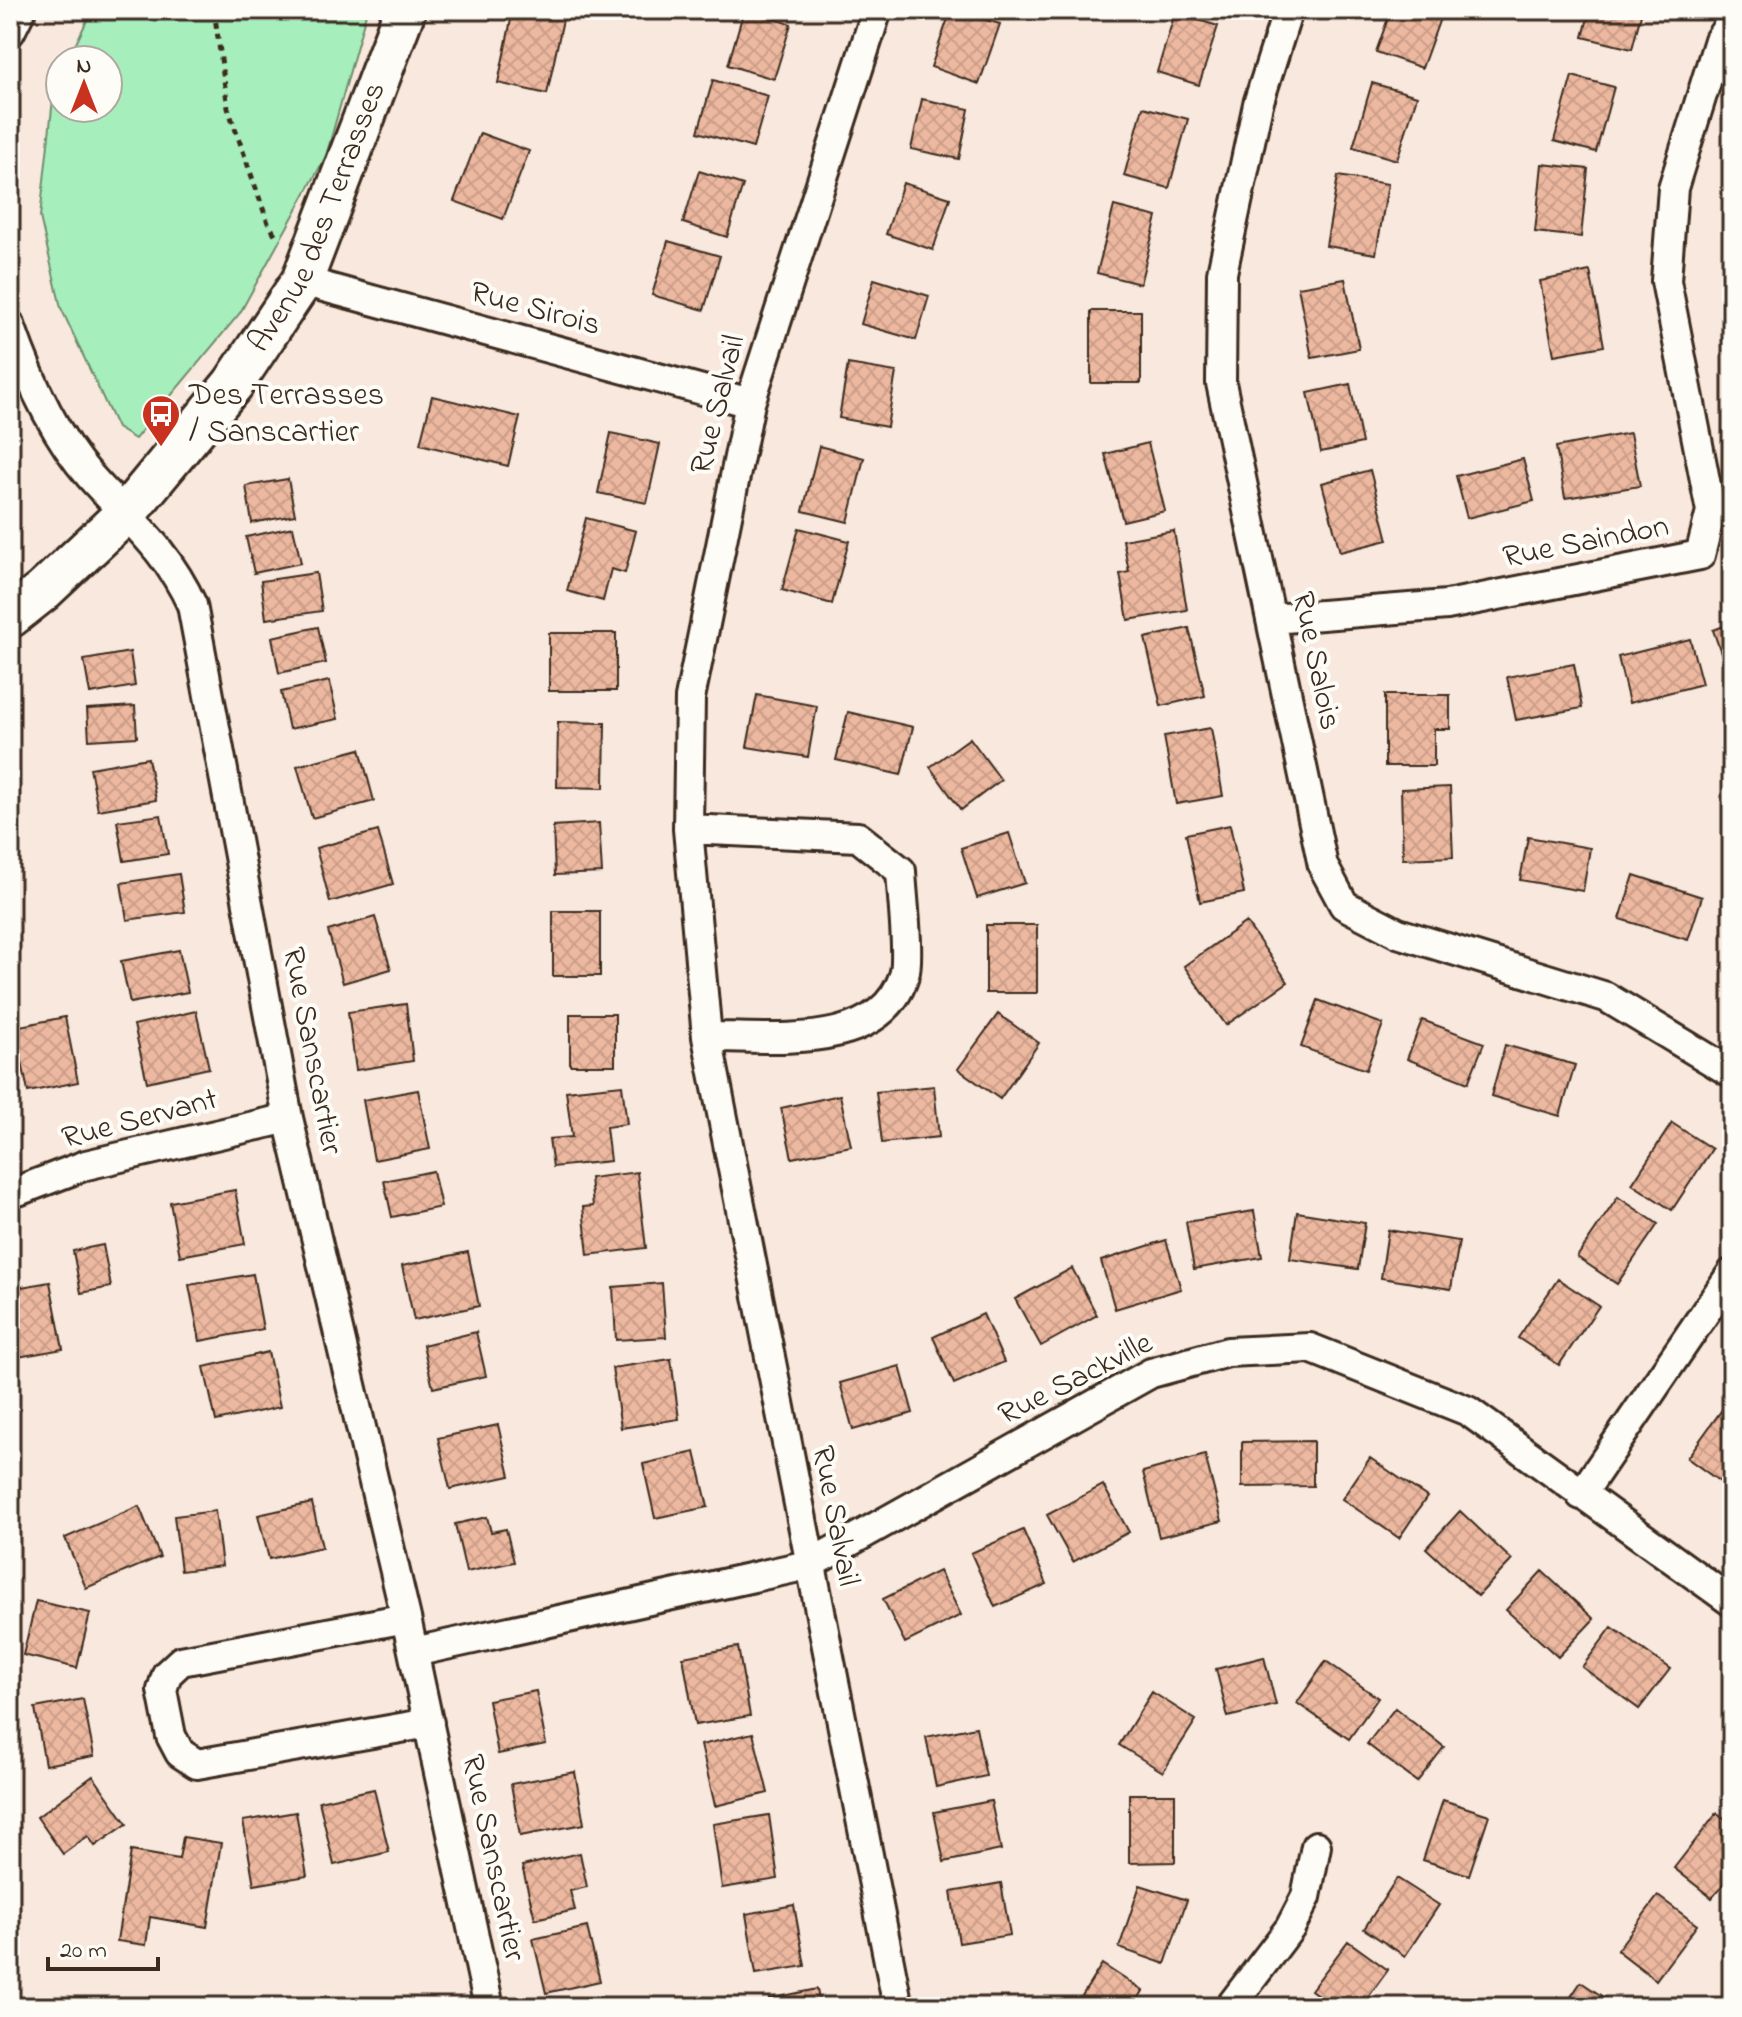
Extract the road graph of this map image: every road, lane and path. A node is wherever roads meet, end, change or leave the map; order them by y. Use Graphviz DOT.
graph roads {
  1 [pos="21,10"];
  2 [pos="214,10"];
  3 [pos="405,10"];
  4 [pos="877,10"];
  5 [pos="1288,10"];
  6 [pos="1732,21"];
  7 [pos="10,32"];
  8 [pos="268,223"];
  9 [pos="302,281"];
  10 [pos="10,325"];
  11 [pos="750,403"];
  12 [pos="127,512"];
  13 [pos="10,617"];
  14 [pos="1272,619"];
  15 [pos="688,829"];
  16 [pos="707,1037"];
  17 [pos="1732,1073"];
  18 [pos="288,1118"];
  19 [pos="10,1194"];
  20 [pos="1732,1273"];
  21 [pos="1581,1495"];
  22 [pos="808,1565"];
  23 [pos="1732,1602"];
  24 [pos="406,1618"];
  25 [pos="414,1652"];
  26 [pos="429,1723"];
  27 [pos="1316,1846"];
  28 [pos="489,2007"];
  29 [pos="898,2007"];
  30 [pos="1230,2007"];
  1 -- 7 [label="street"];
  2 -- 8 [label="path"];
  3 -- 9 [label="street, Avenue des Terrasses"];
  4 -- 11 [label="street, Rue Salvail"];
  5 -- 14 [label="street, Rue Salois"];
  6 -- 14 [label="street, Rue Saindon"];
  9 -- 11 [label="street, Rue Sirois"];
  9 -- 12 [label="street, Avenue des Terrasses"];
  10 -- 12 [label="street, Rue Sanscartier"];
  11 -- 15 [label="street, Rue Salvail"];
  12 -- 13 [label="street, Avenue des Terrasses"];
  12 -- 18 [label="street, Rue Sanscartier"];
  14 -- 17 [label="street, Rue Salois"];
  15 -- 16 [label="street, Rue Salvail"];
  15 -- 16 [label="street"];
  16 -- 22 [label="street, Rue Salvail"];
  18 -- 19 [label="street, Rue Servant"];
  18 -- 24 [label="street, Rue Sanscartier"];
  20 -- 21 [label="street"];
  21 -- 22 [label="street, Rue Sackville"];
  21 -- 23 [label="street, Rue Sackville"];
  22 -- 25 [label="street, Rue Sackville"];
  22 -- 29 [label="street, Rue Salvail"];
  24 -- 25 [label="street, Rue Sanscartier"];
  24 -- 26 [label="street, Rue Sanscartier"];
  25 -- 26 [label="street, Rue Sanscartier"];
  26 -- 28 [label="street, Rue Sanscartier"];
  27 -- 30 [label="street"];
}
